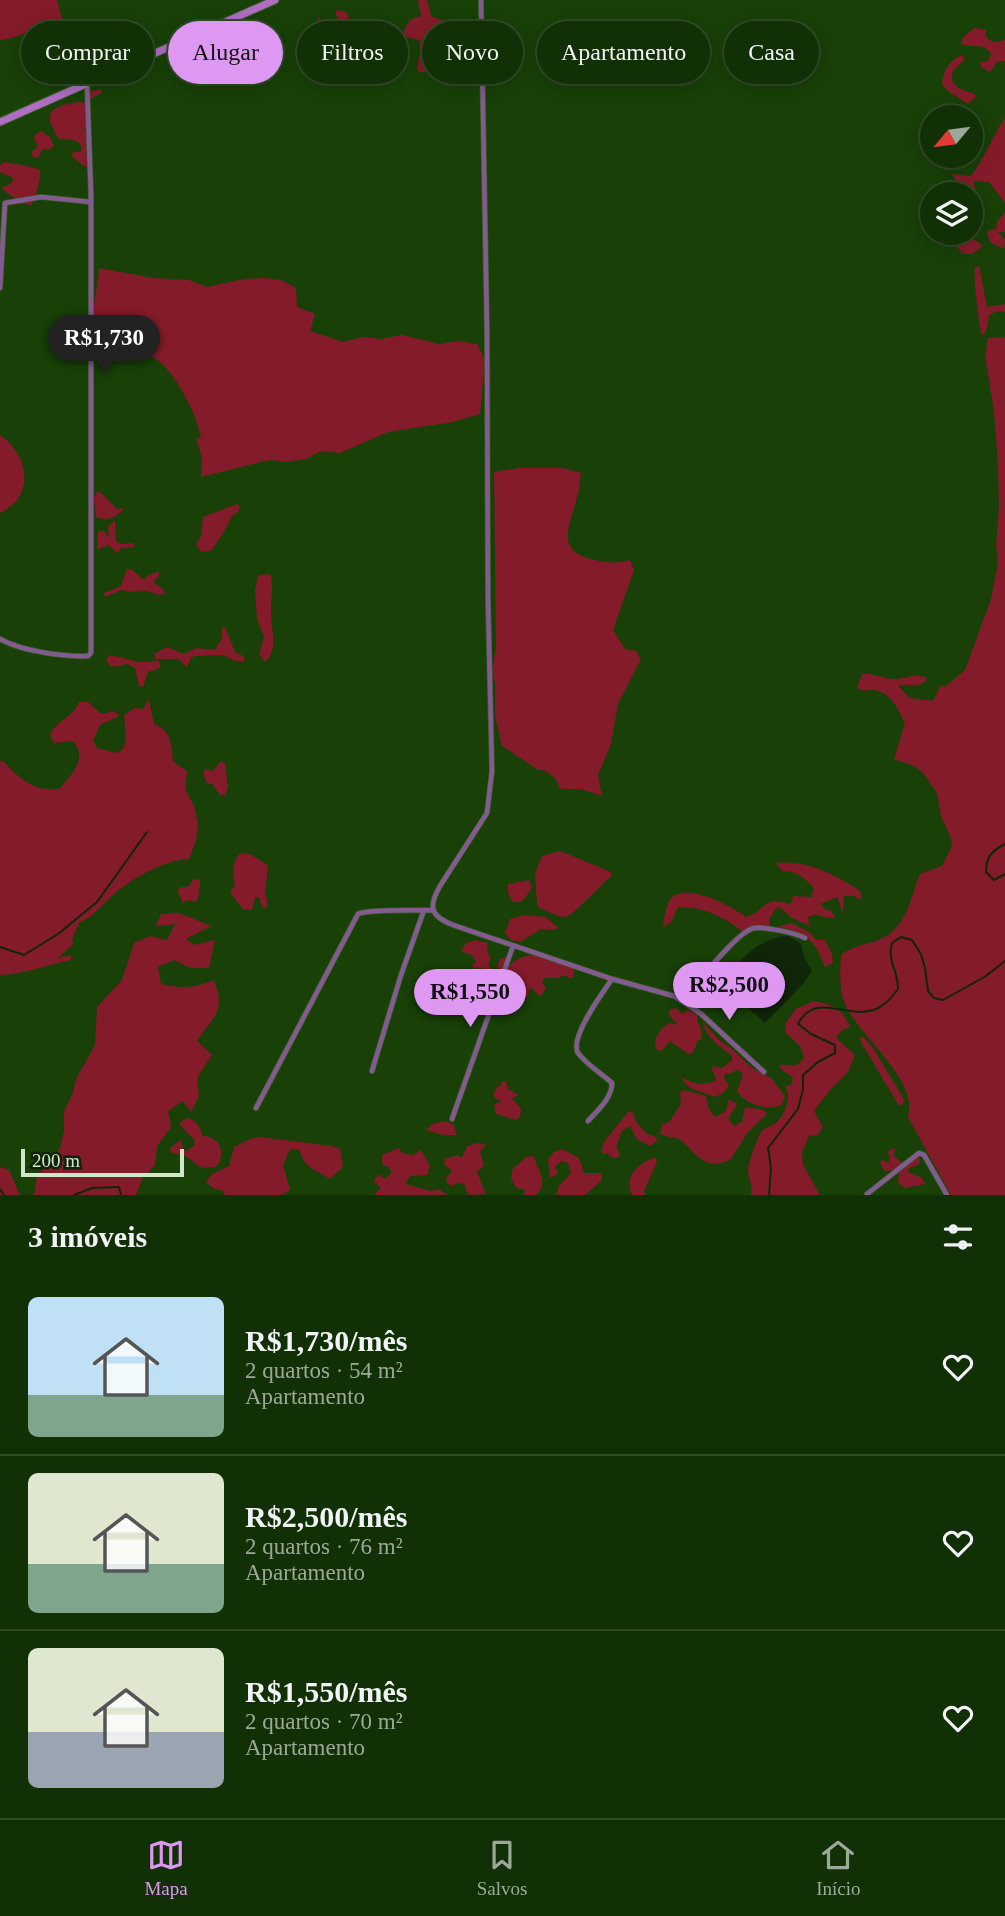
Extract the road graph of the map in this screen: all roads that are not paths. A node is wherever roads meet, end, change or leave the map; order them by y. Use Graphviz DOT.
graph roads {
  1 [pos="275,0"];
  2 [pos="481,0"];
  3 [pos="154,53"];
  4 [pos="85,84"];
  5 [pos="87,84"];
  6 [pos="0,122"];
  7 [pos="91,202"];
  8 [pos="0,288"];
  9 [pos="0,639"];
  10 [pos="424,910"];
  11 [pos="433,910"];
  12 [pos="806,938"];
  13 [pos="513,946"];
  14 [pos="612,979"];
  15 [pos="681,1001"];
  16 [pos="372,1071"];
  17 [pos="764,1072"];
  18 [pos="257,1108"];
  19 [pos="452,1119"];
  20 [pos="588,1121"];
  21 [pos="867,1194"];
  22 [pos="947,1195"];
  1 -- 3 [label="street"];
  2 -- 11 [label="street"];
  4 -- 6 [label="street"];
  5 -- 7 [label="street"];
  7 -- 8 [label="street"];
  7 -- 9 [label="street"];
  10 -- 11 [label="street"];
  10 -- 16 [label="street"];
  10 -- 18 [label="street"];
  11 -- 13 [label="street"];
  12 -- 15 [label="street"];
  13 -- 14 [label="street"];
  13 -- 19 [label="street"];
  14 -- 15 [label="street"];
  14 -- 20 [label="street"];
  15 -- 17 [label="street"];
  21 -- 22 [label="street"];
}
